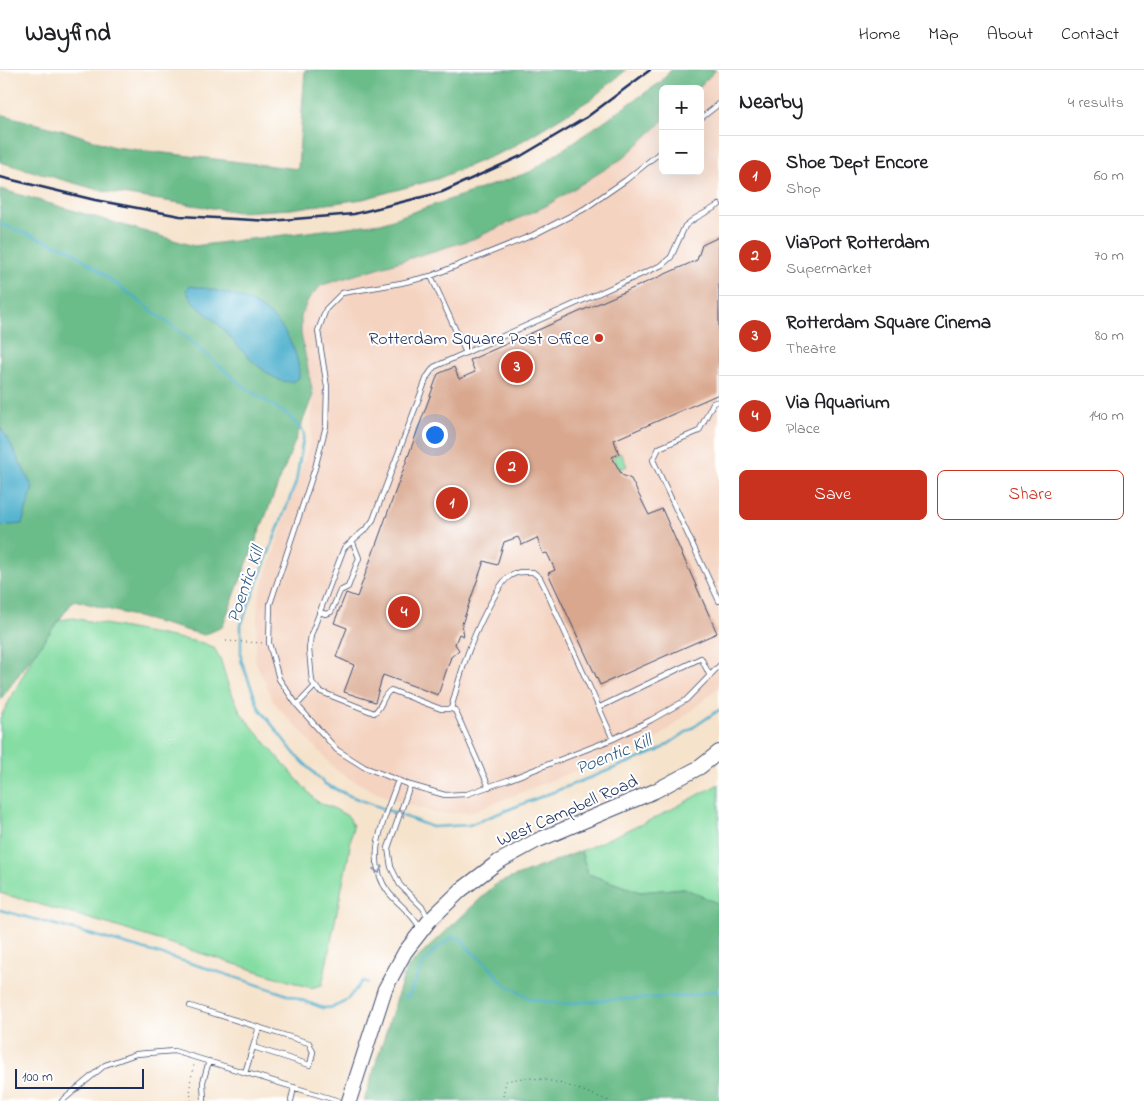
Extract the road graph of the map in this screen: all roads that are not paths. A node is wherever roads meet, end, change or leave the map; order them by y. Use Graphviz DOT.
graph roads {
  1 [pos="719,104"];
  2 [pos="704,116"];
  3 [pos="659,153"];
  4 [pos="719,205"];
  5 [pos="431,276"];
  6 [pos="466,353"];
  7 [pos="719,400"];
  8 [pos="352,540"];
  9 [pos="719,601"];
  10 [pos="319,612"];
  11 [pos="719,666"];
  12 [pos="710,676"];
  13 [pos="315,686"];
  14 [pos="297,705"];
  15 [pos="600,707"];
  16 [pos="451,709"];
  17 [pos="613,739"];
  18 [pos="719,752"];
  19 [pos="398,780"];
  20 [pos="410,785"];
  21 [pos="489,786"];
  22 [pos="426,926"];
  23 [pos="190,1006"];
  24 [pos="259,1027"];
  25 [pos="253,1047"];
  26 [pos="209,1062"];
  27 [pos="245,1072"];
  28 [pos="294,1087"];
  29 [pos="62,1101"];
  30 [pos="204,1101"];
  31 [pos="291,1101"];
  32 [pos="340,1101"];
  33 [pos="349,1101"];
  1 -- 2 [label="lane"];
  3 -- 5 [label="lane"];
  4 -- 6 [label="lane"];
  5 -- 6 [label="lane"];
  5 -- 14 [label="lane"];
  6 -- 8 [label="lane"];
  7 -- 9 [label="lane"];
  8 -- 10 [label="lane"];
  8 -- 10 [label="lane"];
  10 -- 13 [label="lane"];
  11 -- 12 [label="lane"];
  12 -- 15 [label="lane"];
  12 -- 17 [label="lane"];
  13 -- 14 [label="lane"];
  13 -- 16 [label="lane"];
  14 -- 19 [label="lane"];
  15 -- 16 [label="lane"];
  15 -- 17 [label="lane"];
  16 -- 21 [label="lane"];
  17 -- 21 [label="lane"];
  18 -- 22 [label="main road, West Campbell Road"];
  19 -- 20 [label="lane"];
  19 -- 22 [label="lane, one-way"];
  20 -- 21 [label="lane"];
  22 -- 20 [label="lane, one-way"];
  22 -- 33 [label="main road, West Campbell Road"];
  23 -- 24 [label="lane"];
  24 -- 25 [label="lane"];
  24 -- 25 [label="lane"];
  25 -- 27 [label="lane"];
  26 -- 27 [label="lane"];
  26 -- 29 [label="lane"];
  26 -- 30 [label="lane"];
  27 -- 28 [label="lane"];
  28 -- 31 [label="lane"];
  28 -- 32 [label="lane"];
}
